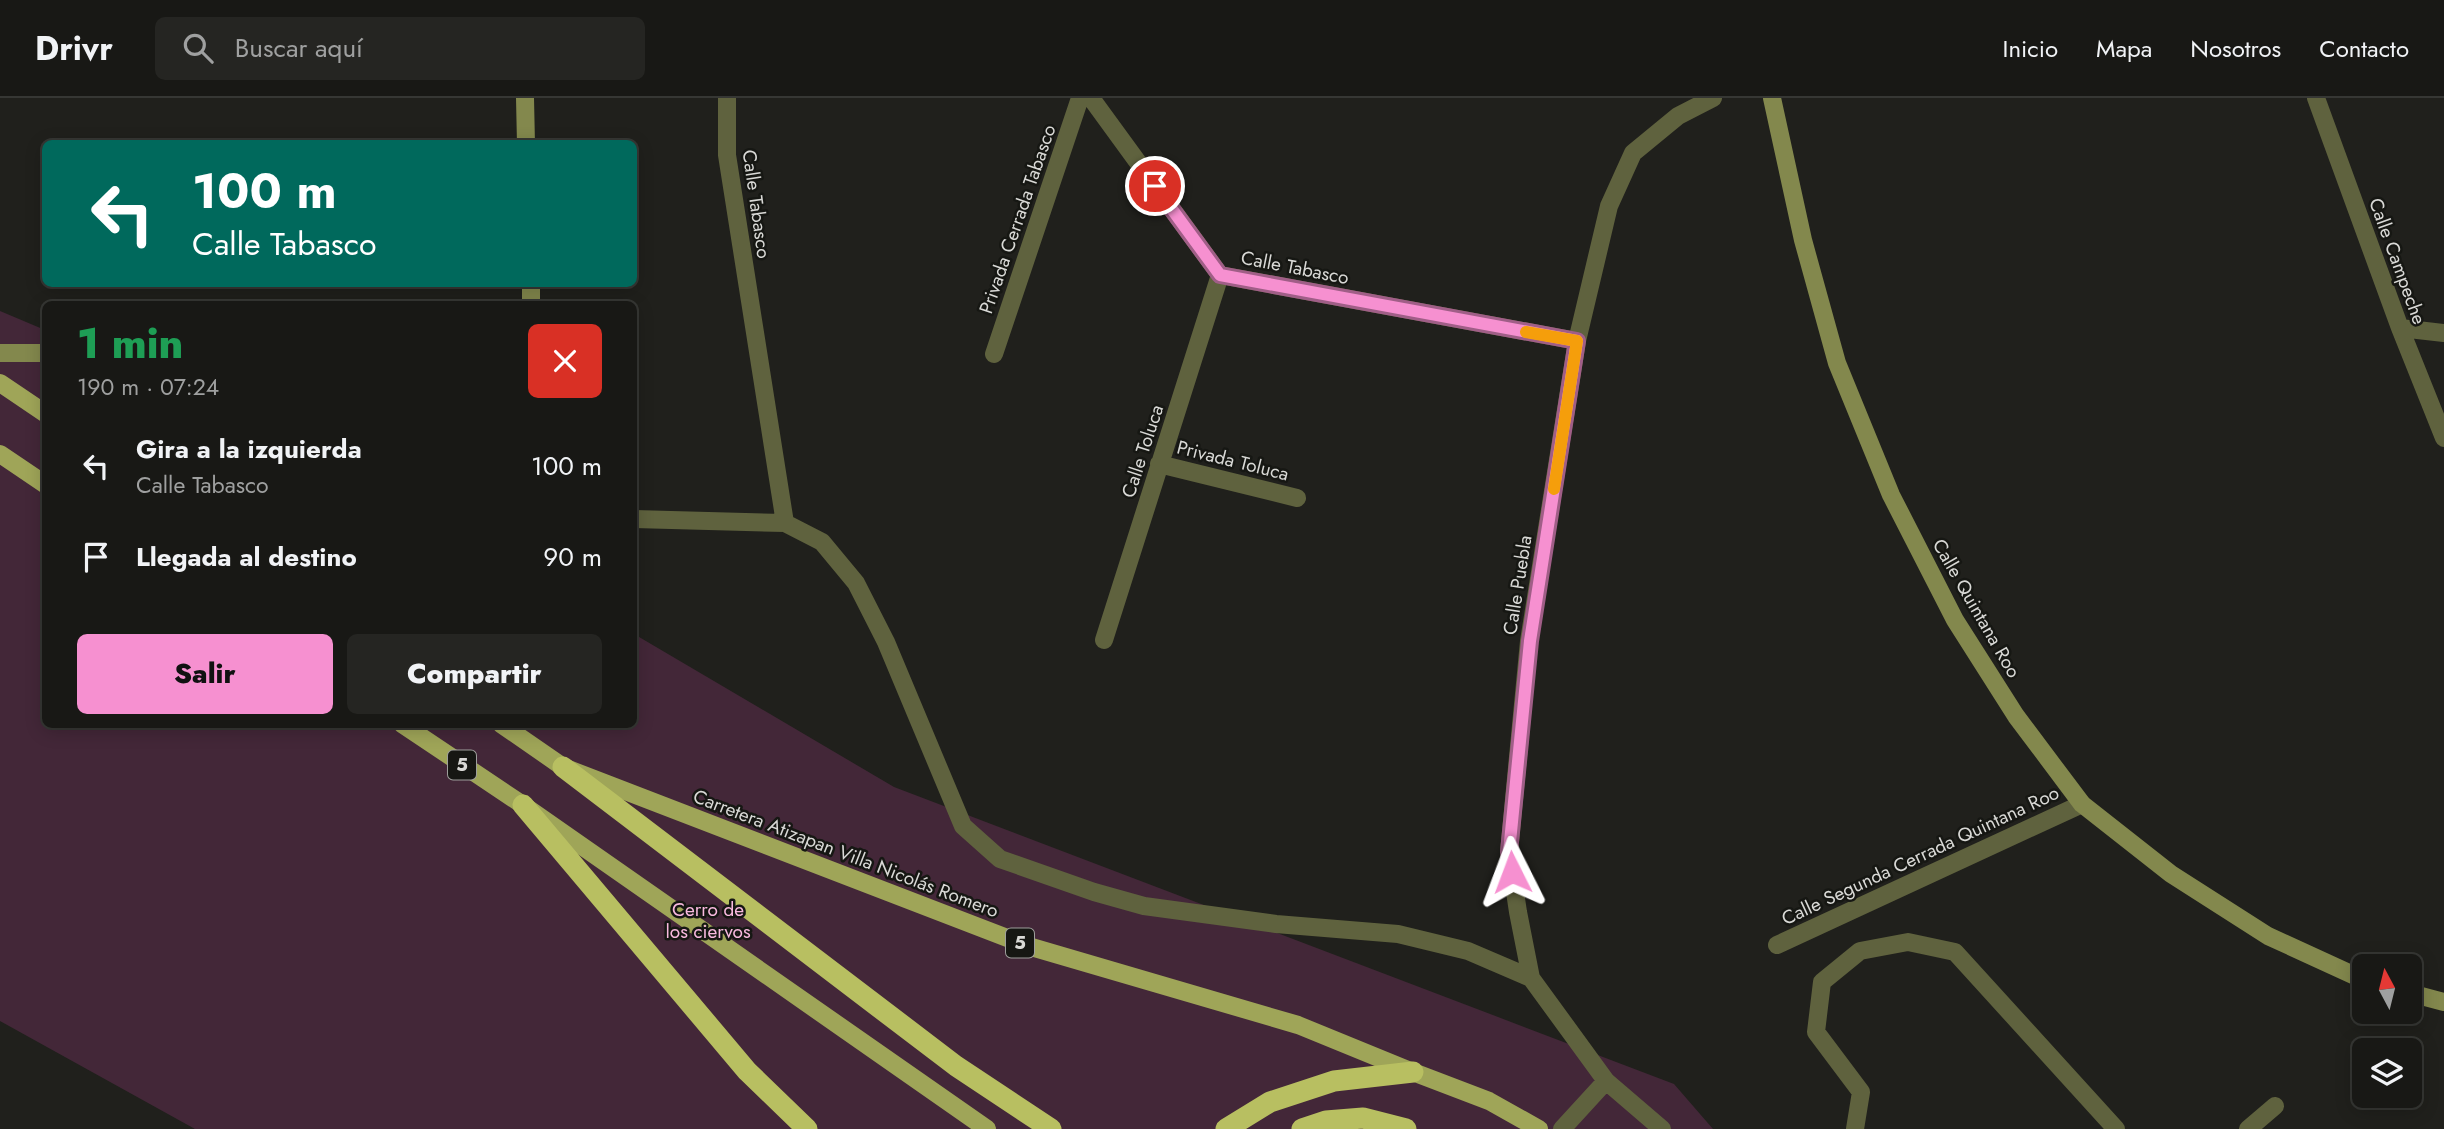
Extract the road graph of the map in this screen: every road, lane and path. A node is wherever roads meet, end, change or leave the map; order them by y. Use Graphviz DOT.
graph roads {
  1 [pos="525,98"];
  2 [pos="727,98"];
  3 [pos="1080,98"];
  4 [pos="1091,98"];
  5 [pos="1713,98"];
  6 [pos="1772,98"];
  7 [pos="2316,98"];
  8 [pos="526,140"];
  9 [pos="1220,275"];
  10 [pos="2400,328"];
  11 [pos="2444,332"];
  12 [pos="1577,341"];
  13 [pos="42,353"];
  14 [pos="0,354"];
  15 [pos="994,354"];
  16 [pos="0,383"];
  17 [pos="42,411"];
  18 [pos="2444,438"];
  19 [pos="0,454"];
  20 [pos="1159,464"];
  21 [pos="42,482"];
  22 [pos="1297,498"];
  23 [pos="637,519"];
  24 [pos="785,523"];
  25 [pos="1104,640"];
  26 [pos="408,728"];
  27 [pos="507,728"];
  28 [pos="563,767"];
  29 [pos="2082,804"];
  30 [pos="523,805"];
  31 [pos="1777,945"];
  32 [pos="2352,974"];
  33 [pos="1531,978"];
  34 [pos="2422,996"];
  35 [pos="2444,1002"];
  36 [pos="1413,1072"];
  37 [pos="1606,1081"];
  38 [pos="2275,1106"];
  39 [pos="807,1129"];
  40 [pos="987,1129"];
  41 [pos="1051,1129"];
  42 [pos="1226,1129"];
  43 [pos="1302,1129"];
  44 [pos="1406,1129"];
  45 [pos="1539,1129"];
  46 [pos="1562,1129"];
  47 [pos="1662,1129"];
  48 [pos="1855,1129"];
  49 [pos="2116,1129"];
  50 [pos="2248,1129"];
  1 -- 8 [label="street"];
  2 -- 24 [label="street, Calle Tabasco"];
  3 -- 15 [label="street, Privada Cerrada Tabasco"];
  4 -- 9 [label="street, Calle Tabasco"];
  5 -- 12 [label="street, Calle Puebla"];
  6 -- 29 [label="street, Calle Quintana Roo"];
  7 -- 10 [label="street, Calle Campeche"];
  9 -- 12 [label="street, Calle Tabasco"];
  9 -- 20 [label="street, Calle Toluca"];
  10 -- 11 [label="street"];
  10 -- 18 [label="street, Calle Campeche"];
  12 -- 33 [label="street, Calle Puebla"];
  13 -- 14 [label="street"];
  16 -- 17 [label="main road"];
  19 -- 21 [label="main road"];
  20 -- 22 [label="street, Privada Toluca"];
  20 -- 25 [label="street, Calle Toluca"];
  23 -- 24 [label="street"];
  24 -- 33 [label="street"];
  26 -- 30 [label="main road, 5"];
  27 -- 28 [label="main road, Carretera Atizapan Villa Nicolás Romero / 5"];
  28 -- 36 [label="main road, Carretera Atizapan Villa Nicolás Romero / 5"];
  28 -- 41 [label="highway"];
  29 -- 31 [label="street, Calle Segunda Cerrada Quintana Roo"];
  29 -- 32 [label="street, Calle Quintana Roo"];
  30 -- 39 [label="highway"];
  30 -- 40 [label="main road, 5"];
  33 -- 37 [label="street, Calle Puebla"];
  34 -- 35 [label="street"];
  36 -- 42 [label="highway"];
  36 -- 45 [label="main road, Carretera Atizapan Villa Nicolás Romero / 5"];
  37 -- 46 [label="street"];
  37 -- 47 [label="street, Calle Puebla"];
  38 -- 50 [label="street"];
  43 -- 44 [label="highway"];
  48 -- 49 [label="street"];
}
